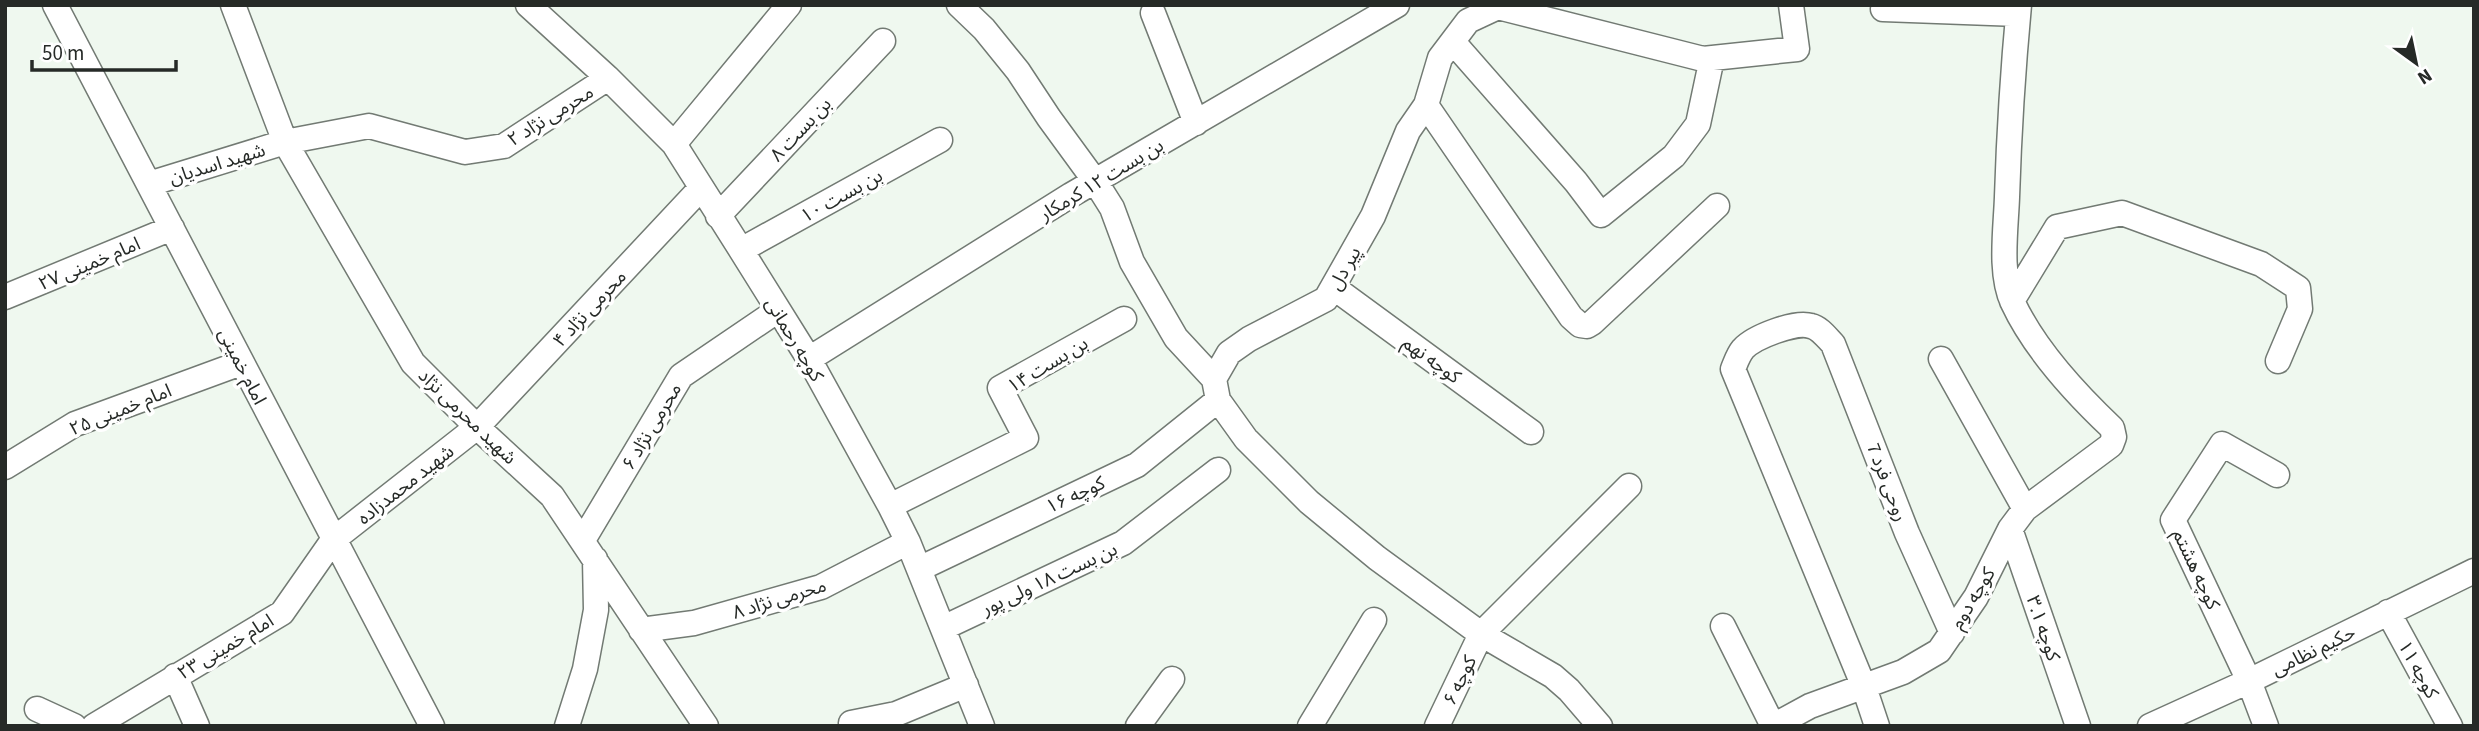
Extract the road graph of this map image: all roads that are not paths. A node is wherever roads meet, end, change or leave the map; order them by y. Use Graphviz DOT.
graph roads {
  1 [pos="55,5"];
  2 [pos="233,5"];
  3 [pos="528,5"];
  4 [pos="789,5"];
  5 [pos="959,5"];
  6 [pos="1397,5"];
  7 [pos="1791,5"];
  8 [pos="1497,6"];
  9 [pos="1883,9"];
  10 [pos="2019,10"];
  11 [pos="1153,13"];
  12 [pos="883,41"];
  13 [pos="1453,42"];
  14 [pos="1712,58"];
  15 [pos="608,78"];
  16 [pos="1426,105"];
  17 [pos="1196,122"];
  18 [pos="940,140"];
  19 [pos="285,142"];
  20 [pos="674,144"];
  21 [pos="1096,181"];
  22 [pos="149,184"];
  23 [pos="701,188"];
  24 [pos="1717,206"];
  25 [pos="718,216"];
  26 [pos="172,228"];
  27 [pos="741,250"];
  28 [pos="1333,286"];
  29 [pos="5,298"];
  30 [pos="2012,301"];
  31 [pos="778,310"];
  32 [pos="1124,318"];
  33 [pos="809,359"];
  34 [pos="1941,359"];
  35 [pos="2278,361"];
  36 [pos="242,363"];
  37 [pos="1216,389"];
  38 [pos="477,427"];
  39 [pos="1531,432"];
  40 [pos="5,467"];
  41 [pos="1218,470"];
  42 [pos="2277,475"];
  43 [pos="1629,486"];
  44 [pos="890,506"];
  45 [pos="2025,509"];
  46 [pos="2010,529"];
  47 [pos="333,540"];
  48 [pos="908,542"];
  49 [pos="589,549"];
  50 [pos="919,569"];
  51 [pos="2474,571"];
  52 [pos="2388,612"];
  53 [pos="1374,620"];
  54 [pos="1723,626"];
  55 [pos="943,628"];
  56 [pos="642,630"];
  57 [pos="1951,633"];
  58 [pos="1481,634"];
  59 [pos="175,676"];
  60 [pos="1172,679"];
  61 [pos="2249,681"];
  62 [pos="966,685"];
  63 [pos="1864,687"];
  64 [pos="37,709"];
  65 [pos="851,723"];
  66 [pos="2154,725"];
  67 [pos="74,726"];
  68 [pos="93,726"];
  69 [pos="197,726"];
  70 [pos="432,726"];
  71 [pos="567,726"];
  72 [pos="706,726"];
  73 [pos="982,726"];
  74 [pos="1138,726"];
  75 [pos="1310,726"];
  76 [pos="1437,726"];
  77 [pos="1600,726"];
  78 [pos="1773,726"];
  79 [pos="1877,726"];
  80 [pos="2078,726"];
  81 [pos="2266,726"];
  82 [pos="2450,726"];
  1 -- 22 [label="street, امام خمینی"];
  2 -- 19 [label="street, شهید محرمی نژاد"];
  3 -- 15 [label="street, کوچه رحمانی"];
  4 -- 20 [label="street"];
  5 -- 21 [label="street"];
  6 -- 17 [label="street, بن بست ۱۲ کرمکار"];
  7 -- 14 [label="street, پیر دل"];
  8 -- 13 [label="street, پیر دل"];
  8 -- 14 [label="street, پیر دل"];
  9 -- 10 [label="street"];
  10 -- 30 [label="street"];
  11 -- 17 [label="street"];
  12 -- 25 [label="street, بن بست ۸"];
  13 -- 14 [label="street"];
  13 -- 16 [label="street, پیر دل"];
  15 -- 19 [label="street, محرمی نژاد ۲"];
  15 -- 20 [label="street, کوچه رحمانی"];
  16 -- 24 [label="street"];
  16 -- 28 [label="street, پیر دل"];
  17 -- 21 [label="street, بن بست ۱۲ کرمکار"];
  18 -- 27 [label="street, بن بست ۱۰"];
  19 -- 22 [label="street, شهید اسدیان"];
  19 -- 38 [label="street, شهید محرمی نژاد"];
  20 -- 23 [label="street, کوچه رحمانی"];
  21 -- 33 [label="street, بن بست ۱۲ کرمکار"];
  21 -- 37 [label="street"];
  22 -- 26 [label="street, امام خمینی"];
  23 -- 25 [label="street, کوچه رحمانی"];
  23 -- 38 [label="street, محرمی نژاد ۴"];
  25 -- 27 [label="street, کوچه رحمانی"];
  26 -- 29 [label="street, امام خمینی ۲۷"];
  26 -- 36 [label="street, امام خمینی"];
  27 -- 31 [label="street, کوچه رحمانی"];
  28 -- 37 [label="street, پیر دل"];
  28 -- 39 [label="street, کوچه نهم"];
  30 -- 35 [label="street"];
  30 -- 45 [label="street, کوچه دوم"];
  31 -- 33 [label="street, کوچه رحمانی"];
  31 -- 49 [label="street, محرمی نژاد ۶"];
  32 -- 44 [label="street, بن بست ۱۴"];
  33 -- 44 [label="street, کوچه رحمانی"];
  34 -- 45 [label="street"];
  36 -- 40 [label="street, امام خمینی ۲۵"];
  36 -- 47 [label="street, امام خمینی"];
  37 -- 50 [label="street, کوچه ۱۶"];
  37 -- 58 [label="street"];
  38 -- 47 [label="street, شهید محمدزاده"];
  38 -- 49 [label="street, شهید محرمی نژاد"];
  41 -- 55 [label="street, بن بست ۱۸ ولی پور"];
  42 -- 61 [label="street, کوچه هشتم"];
  43 -- 58 [label="street, کوچه ۶"];
  44 -- 48 [label="street, کوچه رحمانی"];
  45 -- 46 [label="street, کوچه دوم"];
  46 -- 57 [label="street, کوچه دوم"];
  46 -- 80 [label="street, کوچه ۳.۱"];
  47 -- 59 [label="street, امام خمینی ۲۳"];
  47 -- 70 [label="street, امام خمینی"];
  48 -- 50 [label="street, کوچه رحمانی"];
  48 -- 56 [label="street, محرمی نژاد ۸"];
  49 -- 56 [label="street, شهید محرمی نژاد"];
  49 -- 71 [label="street"];
  50 -- 55 [label="street, کوچه رحمانی"];
  51 -- 52 [label="street, حکیم نظامی"];
  52 -- 61 [label="street, حکیم نظامی"];
  52 -- 82 [label="street, کوچه ۱۱"];
  53 -- 75 [label="street"];
  54 -- 78 [label="street"];
  55 -- 62 [label="street, کوچه رحمانی"];
  56 -- 72 [label="street, شهید محرمی نژاد"];
  57 -- 63 [label="street, کوچه دوم"];
  57 -- 63 [label="street, روحی فرد 7"];
  58 -- 76 [label="street, کوچه ۶"];
  58 -- 77 [label="street"];
  59 -- 68 [label="street, امام خمینی ۲۳"];
  59 -- 69 [label="street"];
  60 -- 74 [label="street"];
  61 -- 66 [label="street, حکیم نظامی"];
  61 -- 81 [label="street"];
  62 -- 65 [label="street"];
  62 -- 73 [label="street, کوچه رحمانی"];
  63 -- 78 [label="street, کوچه دوم"];
  63 -- 79 [label="street"];
  64 -- 67 [label="street"];
}
